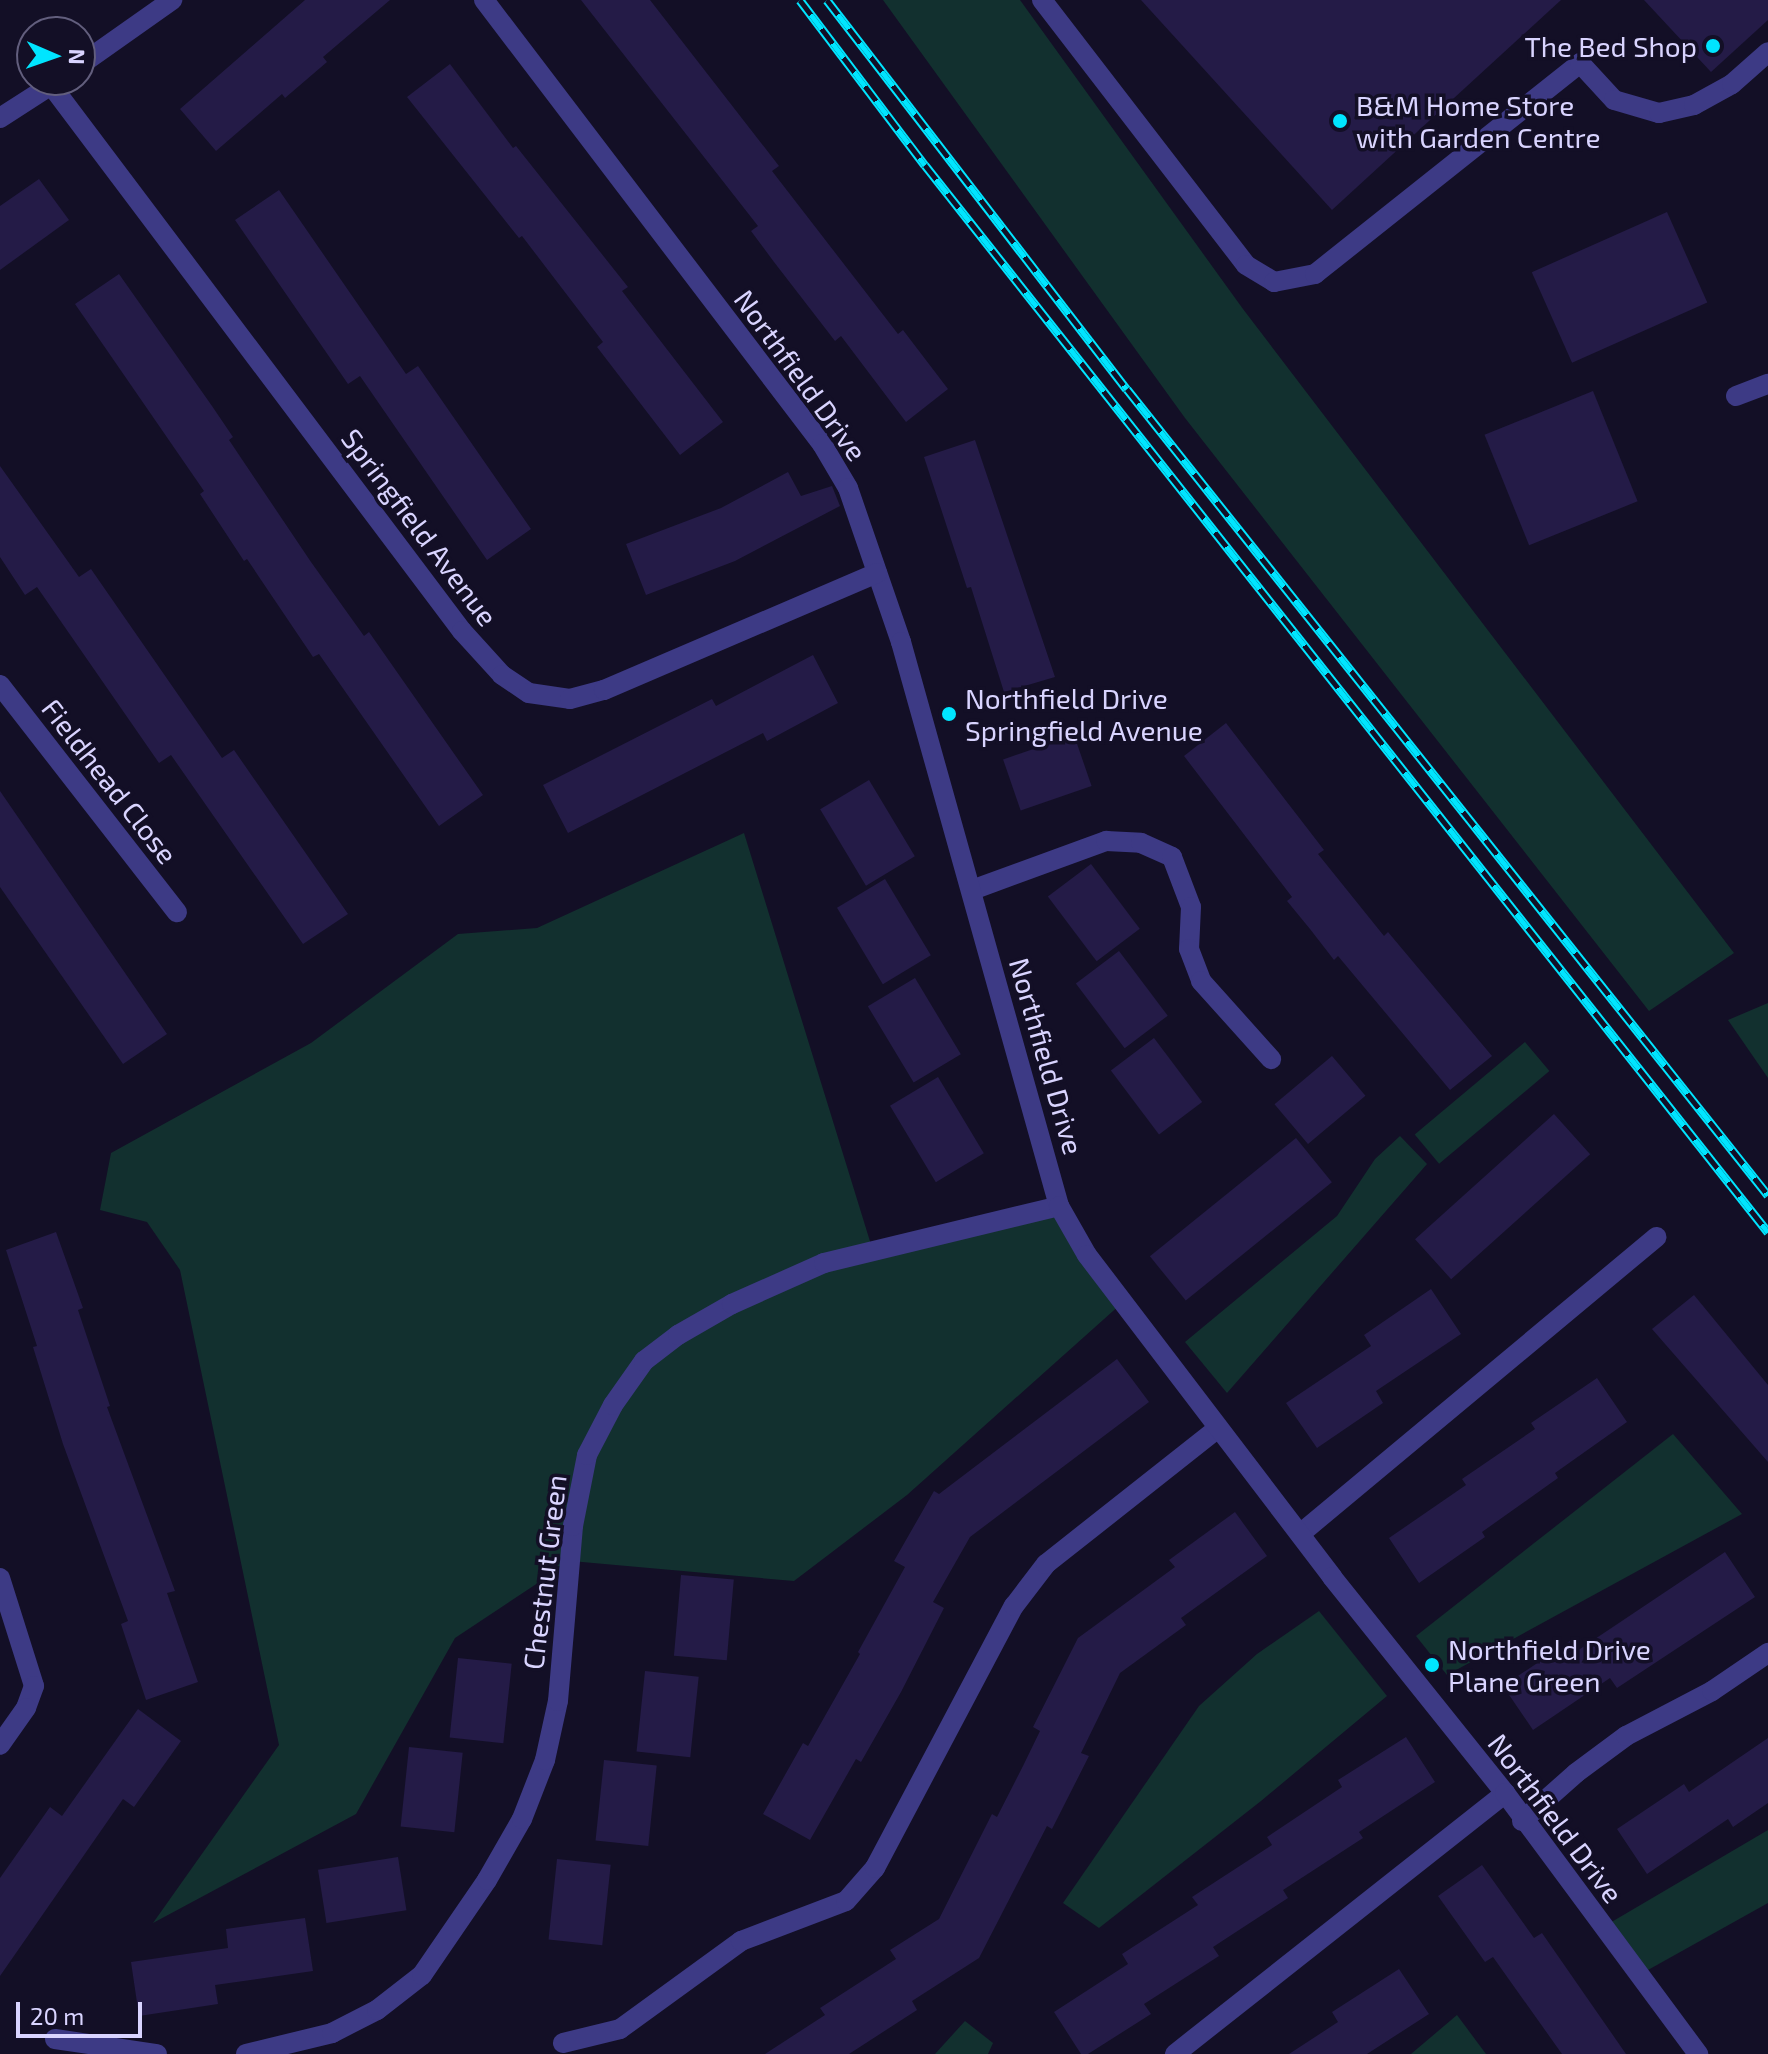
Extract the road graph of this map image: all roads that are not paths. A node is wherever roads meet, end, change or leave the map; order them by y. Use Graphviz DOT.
graph roads {
  1 [pos="172,0"];
  2 [pos="484,0"];
  3 [pos="1042,0"];
  4 [pos="1768,52"];
  5 [pos="96,54"];
  6 [pos="35,96"];
  7 [pos="65,96"];
  8 [pos="0,118"];
  9 [pos="1768,384"];
  10 [pos="1736,396"];
  11 [pos="877,573"];
  12 [pos="0,685"];
  13 [pos="972,890"];
  14 [pos="177,912"];
  15 [pos="1271,1059"];
  16 [pos="1059,1206"];
  17 [pos="1657,1237"];
  18 [pos="1218,1428"];
  19 [pos="1300,1534"];
  20 [pos="0,1578"];
  21 [pos="1768,1653"];
  22 [pos="0,1745"];
  23 [pos="1505,1793"];
  24 [pos="1522,1821"];
  25 [pos="55,2039"];
  26 [pos="563,2043"];
  27 [pos="157,2054"];
  28 [pos="246,2054"];
  29 [pos="1175,2054"];
  30 [pos="1698,2054"];
  1 -- 5 [label="street"];
  2 -- 11 [label="street, Northfield Drive"];
  3 -- 4 [label="street"];
  6 -- 8 [label="street"];
  7 -- 11 [label="street, Springfield Avenue"];
  9 -- 10 [label="street"];
  11 -- 13 [label="street, Northfield Drive"];
  12 -- 14 [label="street, Fieldhead Close"];
  13 -- 15 [label="street"];
  13 -- 16 [label="street, Northfield Drive"];
  16 -- 18 [label="street, Northfield Drive"];
  16 -- 28 [label="street, Chestnut Green"];
  17 -- 19 [label="street"];
  18 -- 19 [label="street, Northfield Drive"];
  18 -- 26 [label="street"];
  19 -- 23 [label="street, Northfield Drive"];
  20 -- 22 [label="street"];
  21 -- 24 [label="street"];
  23 -- 24 [label="street, Northfield Drive"];
  23 -- 29 [label="street"];
  24 -- 30 [label="street, Northfield Drive"];
  25 -- 27 [label="street"];
}
